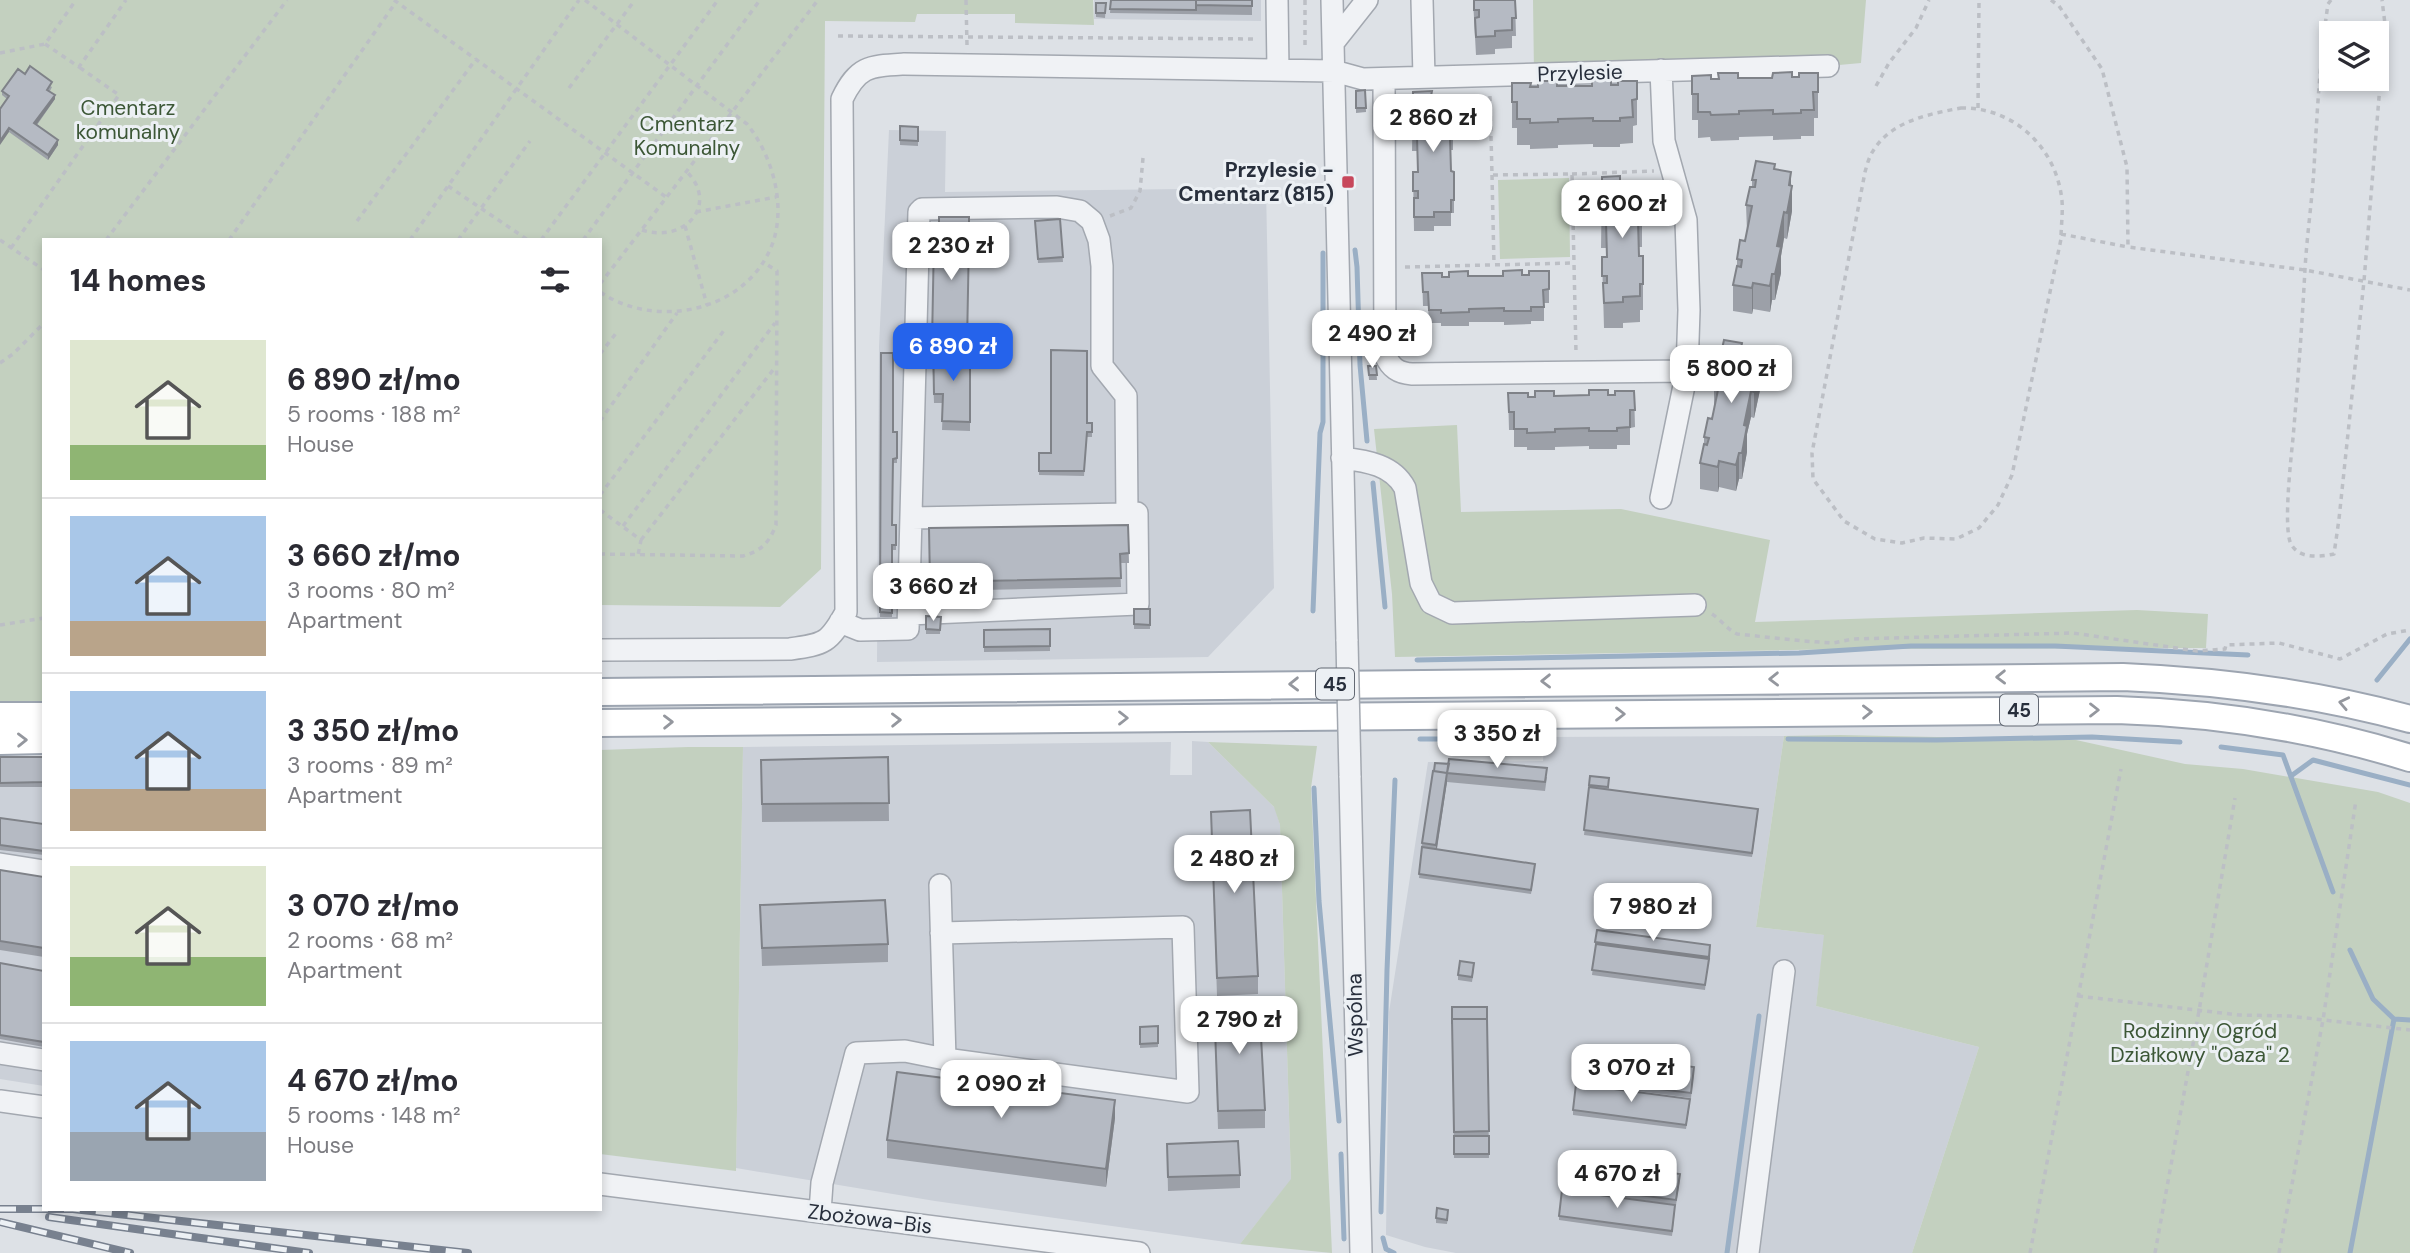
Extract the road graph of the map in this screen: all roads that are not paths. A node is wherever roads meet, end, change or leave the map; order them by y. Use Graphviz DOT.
graph roads {
  1 [pos="1277,0"];
  2 [pos="1332,0"];
  3 [pos="1367,0"];
  4 [pos="1422,0"];
  5 [pos="1332,43"];
  6 [pos="1828,66"];
  7 [pos="1278,70"];
  8 [pos="1661,70"];
  9 [pos="1334,71"];
  10 [pos="1423,78"];
  11 [pos="1384,79"];
  12 [pos="1687,371"];
  13 [pos="1342,458"];
  14 [pos="1661,498"];
  15 [pos="1127,514"];
  16 [pos="912,518"];
  17 [pos="1695,605"];
  18 [pos="909,614"];
  19 [pos="840,622"];
  20 [pos="602,650"];
  21 [pos="602,692"];
  22 [pos="0,716"];
  23 [pos="42,716"];
  24 [pos="2410,719"];
  25 [pos="602,723"];
  26 [pos="42,740"];
  27 [pos="0,741"];
  28 [pos="2410,758"];
  29 [pos="0,864"];
  30 [pos="42,870"];
  31 [pos="940,885"];
  32 [pos="941,933"];
  33 [pos="1784,971"];
  34 [pos="0,1053"];
  35 [pos="945,1059"];
  36 [pos="42,1060"];
  37 [pos="0,1101"];
  38 [pos="42,1107"];
  39 [pos="602,1184"];
  40 [pos="820,1212"];
  41 [pos="1139,1253"];
  42 [pos="1361,1253"];
  43 [pos="1748,1253"];
  1 -- 7 [label="street"];
  2 -- 5 [label="street, Wspólna"];
  3 -- 5 [label="street"];
  4 -- 10 [label="street"];
  5 -- 9 [label="street, Wspólna"];
  6 -- 8 [label="street, Przylesie"];
  7 -- 9 [label="street, Przylesie"];
  7 -- 19 [label="street, Przylesie"];
  8 -- 10 [label="street, Przylesie"];
  8 -- 12 [label="street"];
  9 -- 11 [label="street, Przylesie"];
  9 -- 13 [label="street, Wspólna"];
  10 -- 11 [label="street, Przylesie"];
  11 -- 12 [label="street"];
  12 -- 14 [label="street"];
  13 -- 17 [label="street"];
  13 -- 42 [label="street, Wspólna, bridge"];
  15 -- 16 [label="street"];
  15 -- 16 [label="street"];
  15 -- 18 [label="street"];
  16 -- 18 [label="street"];
  18 -- 19 [label="street"];
  19 -- 20 [label="street"];
  24 -- 21 [label="main road, 45, one-way"];
  22 -- 23 [label="main road"];
  25 -- 28 [label="main road, 45, one-way"];
  27 -- 26 [label="main road, one-way"];
  29 -- 30 [label="street"];
  31 -- 32 [label="street"];
  32 -- 35 [label="street"];
  32 -- 35 [label="street"];
  33 -- 43 [label="street"];
  34 -- 36 [label="street"];
  35 -- 40 [label="street"];
  37 -- 38 [label="street"];
  39 -- 40 [label="street, Zbożowa-Bis"];
  40 -- 41 [label="street, Zbożowa-Bis"];
}
